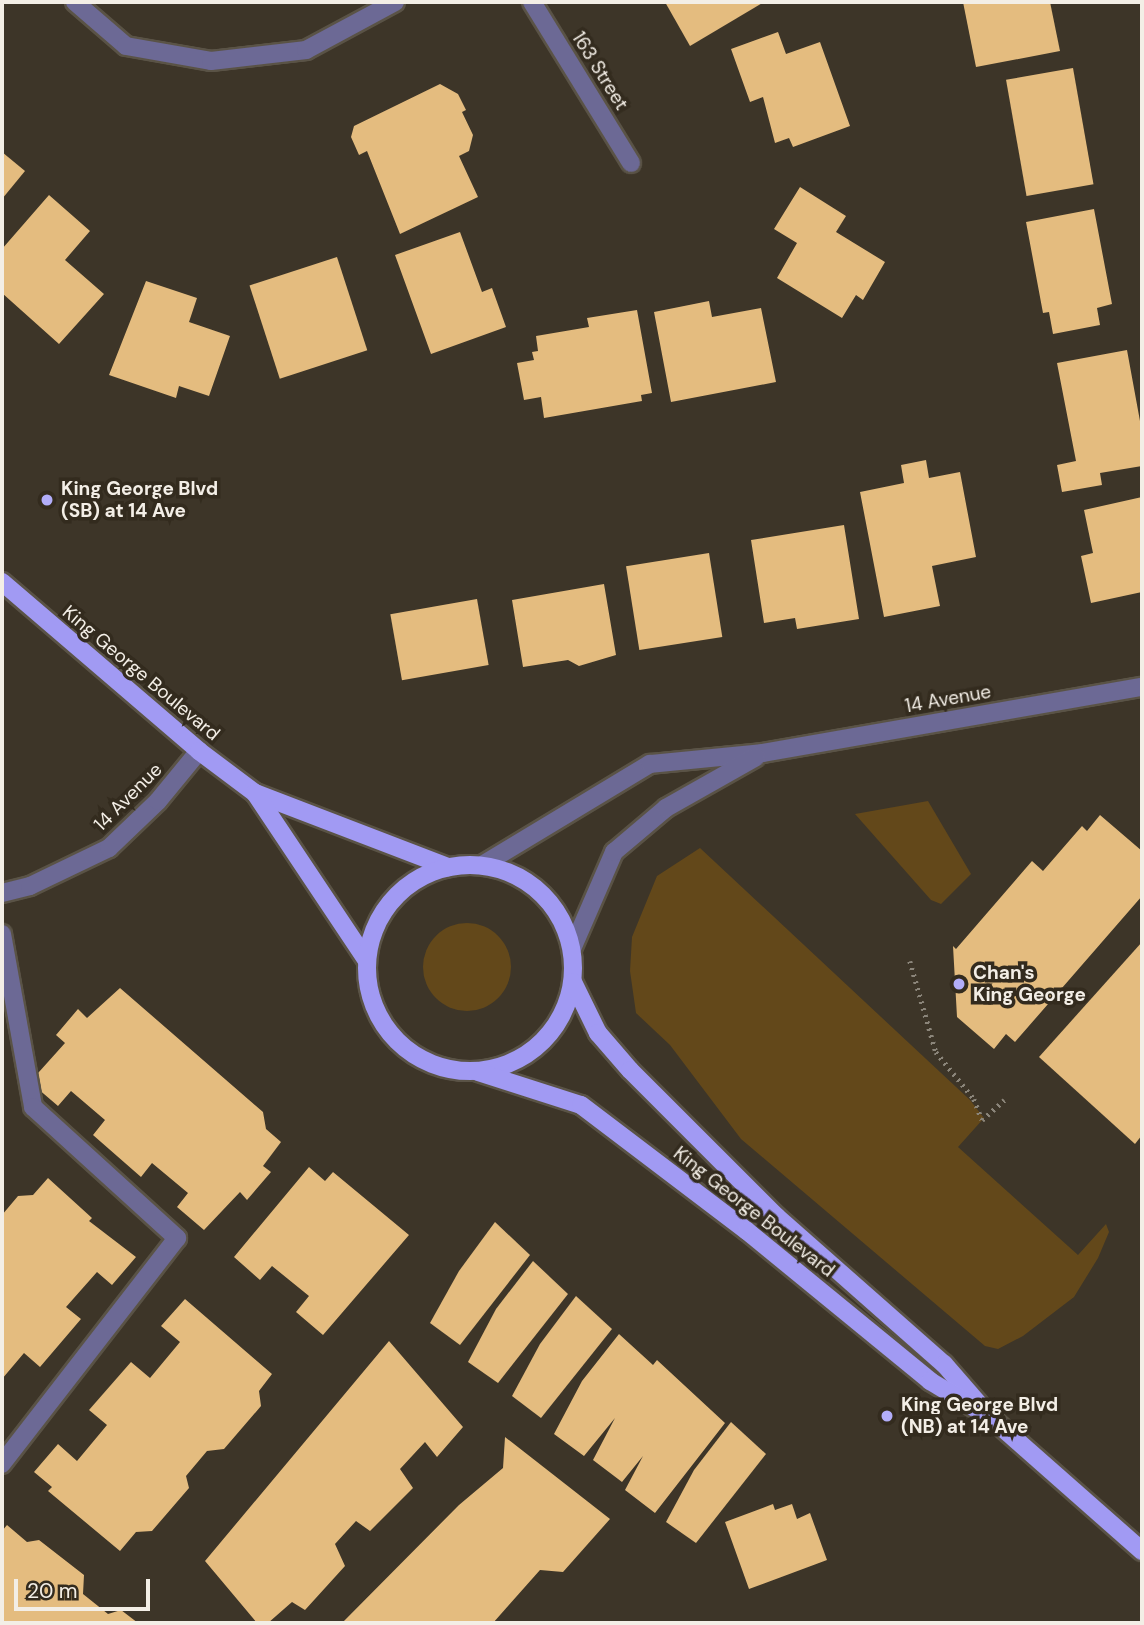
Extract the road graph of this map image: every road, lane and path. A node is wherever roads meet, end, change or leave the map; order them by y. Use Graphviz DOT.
graph roads {
  1 [pos="75,2"];
  2 [pos="395,2"];
  3 [pos="532,2"];
  4 [pos="631,163"];
  5 [pos="2,582"];
  6 [pos="1142,687"];
  7 [pos="199,751"];
  8 [pos="762,753"];
  9 [pos="256,793"];
  10 [pos="484,864"];
  11 [pos="448,867"];
  12 [pos="2,893"];
  13 [pos="2,934"];
  14 [pos="572,949"];
  15 [pos="367,961"];
  16 [pos="910,961"];
  17 [pos="573,982"];
  18 [pos="476,1071"];
  19 [pos="1004,1100"];
  20 [pos="990,1417"];
  21 [pos="2,1464"];
  22 [pos="1142,1551"];
  1 -- 2 [label="street"];
  3 -- 4 [label="street, 163 Street"];
  5 -- 7 [label="main road, King George Boulevard"];
  6 -- 8 [label="street, 14 Avenue"];
  7 -- 9 [label="main road, King George Boulevard"];
  7 -- 12 [label="street, 14 Avenue"];
  8 -- 10 [label="street, 14 Avenue"];
  8 -- 14 [label="street, 14 Avenue"];
  9 -- 11 [label="main road, King George Boulevard"];
  9 -- 15 [label="main road, King George Boulevard"];
  10 -- 11 [label="main road"];
  10 -- 14 [label="main road"];
  11 -- 15 [label="main road"];
  13 -- 21 [label="street"];
  14 -- 17 [label="main road"];
  15 -- 18 [label="main road"];
  16 -- 19 [label="path"];
  17 -- 18 [label="main road"];
  17 -- 20 [label="main road, King George Boulevard"];
  18 -- 20 [label="main road, King George Boulevard"];
  20 -- 22 [label="main road, King George Boulevard"];
}
